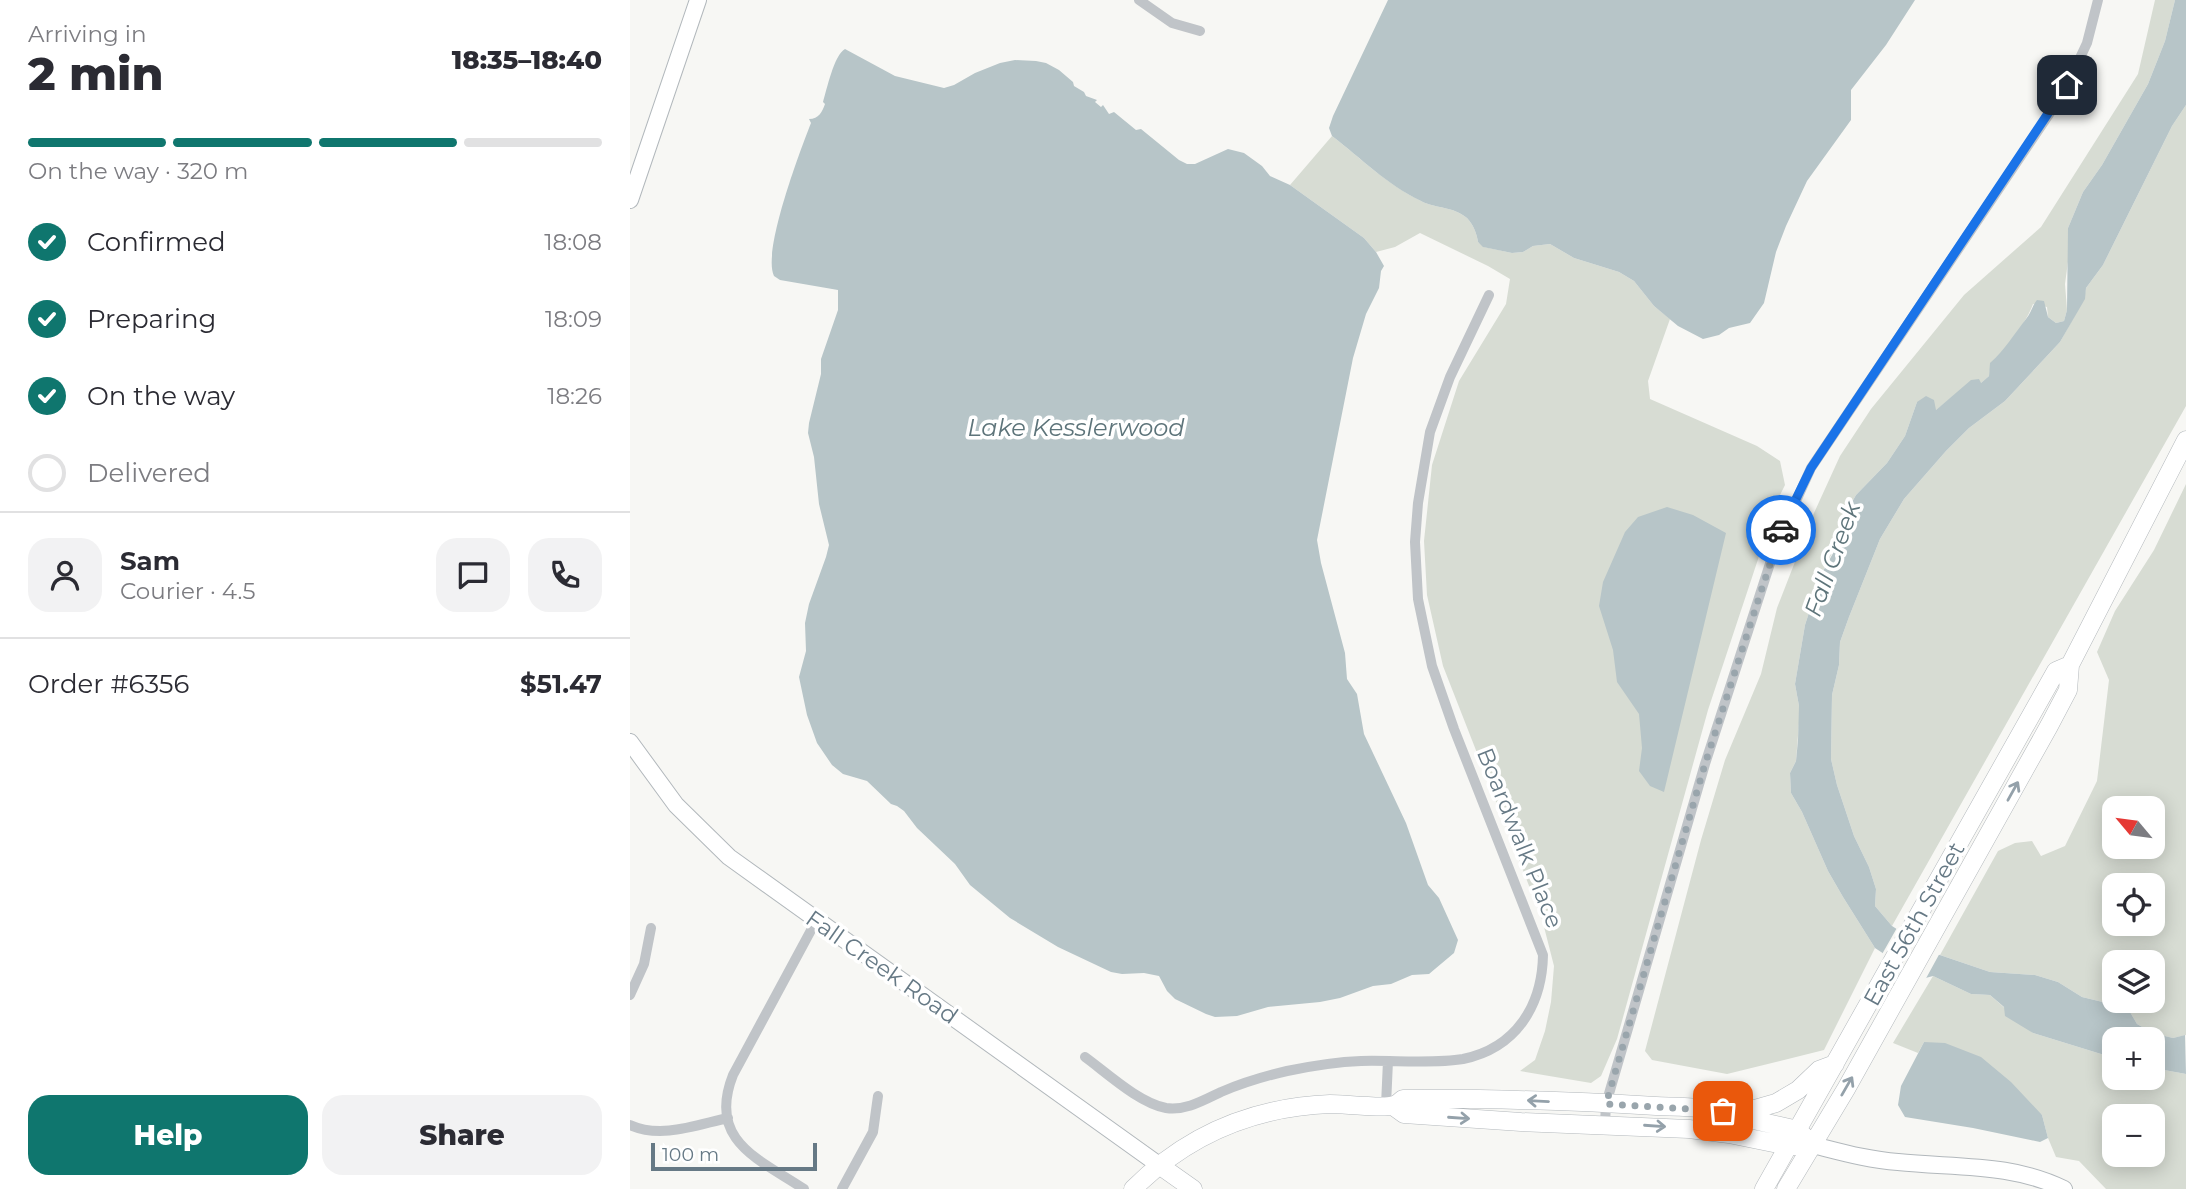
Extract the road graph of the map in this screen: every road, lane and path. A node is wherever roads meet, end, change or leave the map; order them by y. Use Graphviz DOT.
graph roads {
  1 [pos="698,0"];
  2 [pos="1139,0"];
  3 [pos="2098,0"];
  4 [pos="1200,31"];
  5 [pos="630,201"];
  6 [pos="1489,295"];
  7 [pos="2186,439"];
  8 [pos="2070,665"];
  9 [pos="630,742"];
  10 [pos="817,921"];
  11 [pos="651,928"];
  12 [pos="630,995"];
  13 [pos="1085,1057"];
  14 [pos="1388,1061"];
  15 [pos="1835,1063"];
  16 [pos="878,1097"];
  17 [pos="1606,1104"];
  18 [pos="1390,1106"];
  19 [pos="1723,1111"];
  20 [pos="728,1118"];
  21 [pos="1605,1124"];
  22 [pos="630,1125"];
  23 [pos="1793,1138"];
  24 [pos="1812,1145"];
  25 [pos="1159,1165"];
  26 [pos="804,1189"];
  27 [pos="842,1189"];
  28 [pos="1133,1189"];
  29 [pos="1193,1189"];
  30 [pos="1764,1189"];
  31 [pos="1786,1189"];
  32 [pos="2064,1189"];
  1 -- 5 [label="main road"];
  2 -- 4 [label="street"];
  3 -- 17 [label="street"];
  6 -- 14 [label="street, Boardwalk Place"];
  7 -- 8 [label="main road, East 56th Street"];
  8 -- 15 [label="main road, East 56th Street"];
  24 -- 8 [label="main road, East 56th Street, one-way"];
  9 -- 10 [label="main road, Fall Creek Road"];
  10 -- 20 [label="street"];
  10 -- 25 [label="main road, Fall Creek Road"];
  11 -- 12 [label="street"];
  13 -- 14 [label="street, Boardwalk Place"];
  14 -- 18 [label="street"];
  15 -- 19 [label="main road"];
  15 -- 23 [label="main road, East 56th Street"];
  16 -- 27 [label="street"];
  17 -- 18 [label="main road, one-way"];
  17 -- 19 [label="main road"];
  17 -- 21 [label="street"];
  18 -- 21 [label="main road, one-way"];
  18 -- 25 [label="main road"];
  19 -- 23 [label="main road"];
  20 -- 22 [label="street"];
  20 -- 26 [label="street"];
  21 -- 23 [label="main road, one-way"];
  23 -- 24 [label="main road"];
  23 -- 30 [label="main road, East 56th Street"];
  24 -- 31 [label="main road, East 56th Street"];
  24 -- 32 [label="main road"];
  25 -- 28 [label="main road"];
  25 -- 29 [label="main road"];
}
